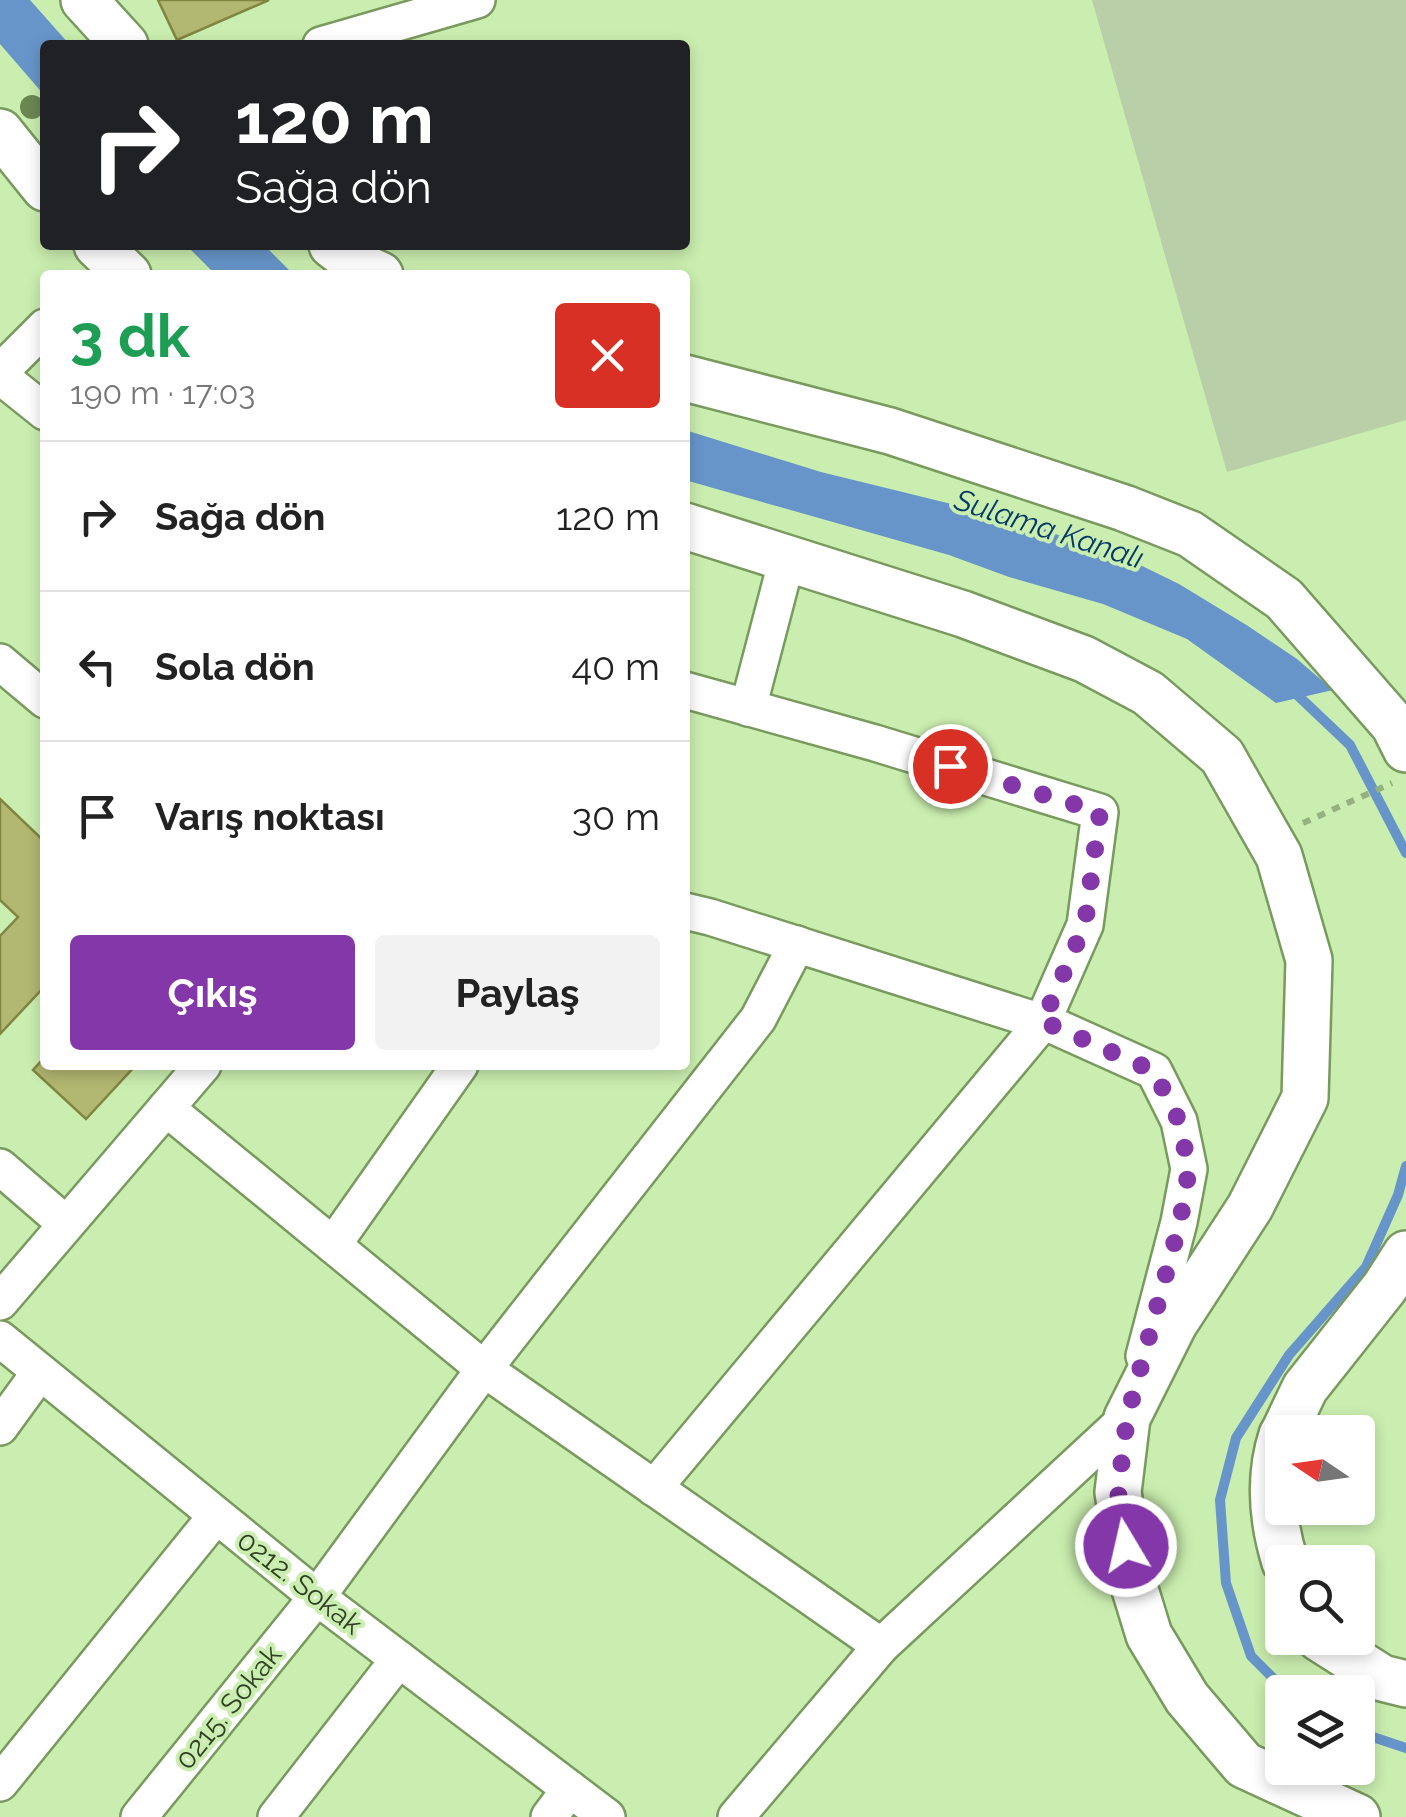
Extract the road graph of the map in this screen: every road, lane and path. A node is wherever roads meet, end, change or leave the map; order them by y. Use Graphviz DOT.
graph roads {
  1 [pos="84,0"];
  2 [pos="476,0"];
  3 [pos="120,40"];
  4 [pos="338,40"];
  5 [pos="0,132"];
  6 [pos="40,182"];
  7 [pos="338,250"];
  8 [pos="369,270"];
  9 [pos="40,332"];
  10 [pos="0,374"];
  11 [pos="690,379"];
  12 [pos="40,408"];
  13 [pos="690,528"];
  14 [pos="787,558"];
  15 [pos="0,662"];
  16 [pos="690,691"];
  17 [pos="40,696"];
  18 [pos="748,708"];
  19 [pos="1403,764"];
  20 [pos="1339,805"];
  21 [pos="690,912"];
  22 [pos="797,944"];
  23 [pos="1042,1023"];
  24 [pos="199,1070"];
  25 [pos="456,1070"];
  26 [pos="166,1108"];
  27 [pos="0,1167"];
  28 [pos="66,1224"];
  29 [pos="333,1245"];
  30 [pos="1406,1254"];
  31 [pos="0,1302"];
  32 [pos="0,1340"];
  33 [pos="484,1370"];
  34 [pos="40,1372"];
  35 [pos="1292,1415"];
  36 [pos="1127,1418"];
  37 [pos="0,1427"];
  38 [pos="654,1488"];
  39 [pos="216,1516"];
  40 [pos="317,1598"];
  41 [pos="880,1646"];
  42 [pos="1346,1655"];
  43 [pos="399,1659"];
  44 [pos="1406,1684"];
  45 [pos="0,1783"];
  46 [pos="560,1803"];
  47 [pos="140,1817"];
  48 [pos="276,1817"];
  49 [pos="607,1817"];
  50 [pos="736,1817"];
  51 [pos="1357,1817"];
  1 -- 3 [label="street"];
  2 -- 4 [label="street"];
  5 -- 6 [label="street"];
  7 -- 8 [label="street"];
  9 -- 10 [label="street"];
  10 -- 12 [label="street"];
  11 -- 19 [label="street"];
  13 -- 14 [label="street"];
  14 -- 18 [label="street"];
  14 -- 36 [label="street"];
  15 -- 17 [label="street"];
  16 -- 18 [label="street"];
  18 -- 23 [label="street"];
  19 -- 20 [label="path"];
  21 -- 22 [label="street"];
  22 -- 23 [label="street"];
  22 -- 33 [label="street, 0215. Sokak"];
  23 -- 36 [label="street"];
  23 -- 38 [label="street"];
  24 -- 26 [label="street"];
  25 -- 29 [label="street"];
  26 -- 28 [label="street"];
  26 -- 29 [label="street"];
  27 -- 28 [label="street"];
  28 -- 31 [label="street"];
  29 -- 33 [label="street"];
  30 -- 35 [label="street"];
  32 -- 34 [label="street, 0212. Sokak"];
  33 -- 38 [label="street"];
  33 -- 40 [label="street, 0215. Sokak"];
  34 -- 37 [label="street"];
  34 -- 39 [label="street, 0212. Sokak"];
  36 -- 41 [label="street"];
  36 -- 51 [label="street"];
  38 -- 41 [label="street"];
  39 -- 40 [label="street, 0212. Sokak"];
  39 -- 45 [label="street"];
  40 -- 43 [label="street, 0212. Sokak"];
  40 -- 47 [label="street, 0215. Sokak"];
  41 -- 50 [label="street"];
  42 -- 44 [label="street"];
  43 -- 46 [label="street, 0212. Sokak"];
  43 -- 48 [label="street"];
  46 -- 49 [label="street, 0212. Sokak"];
}
